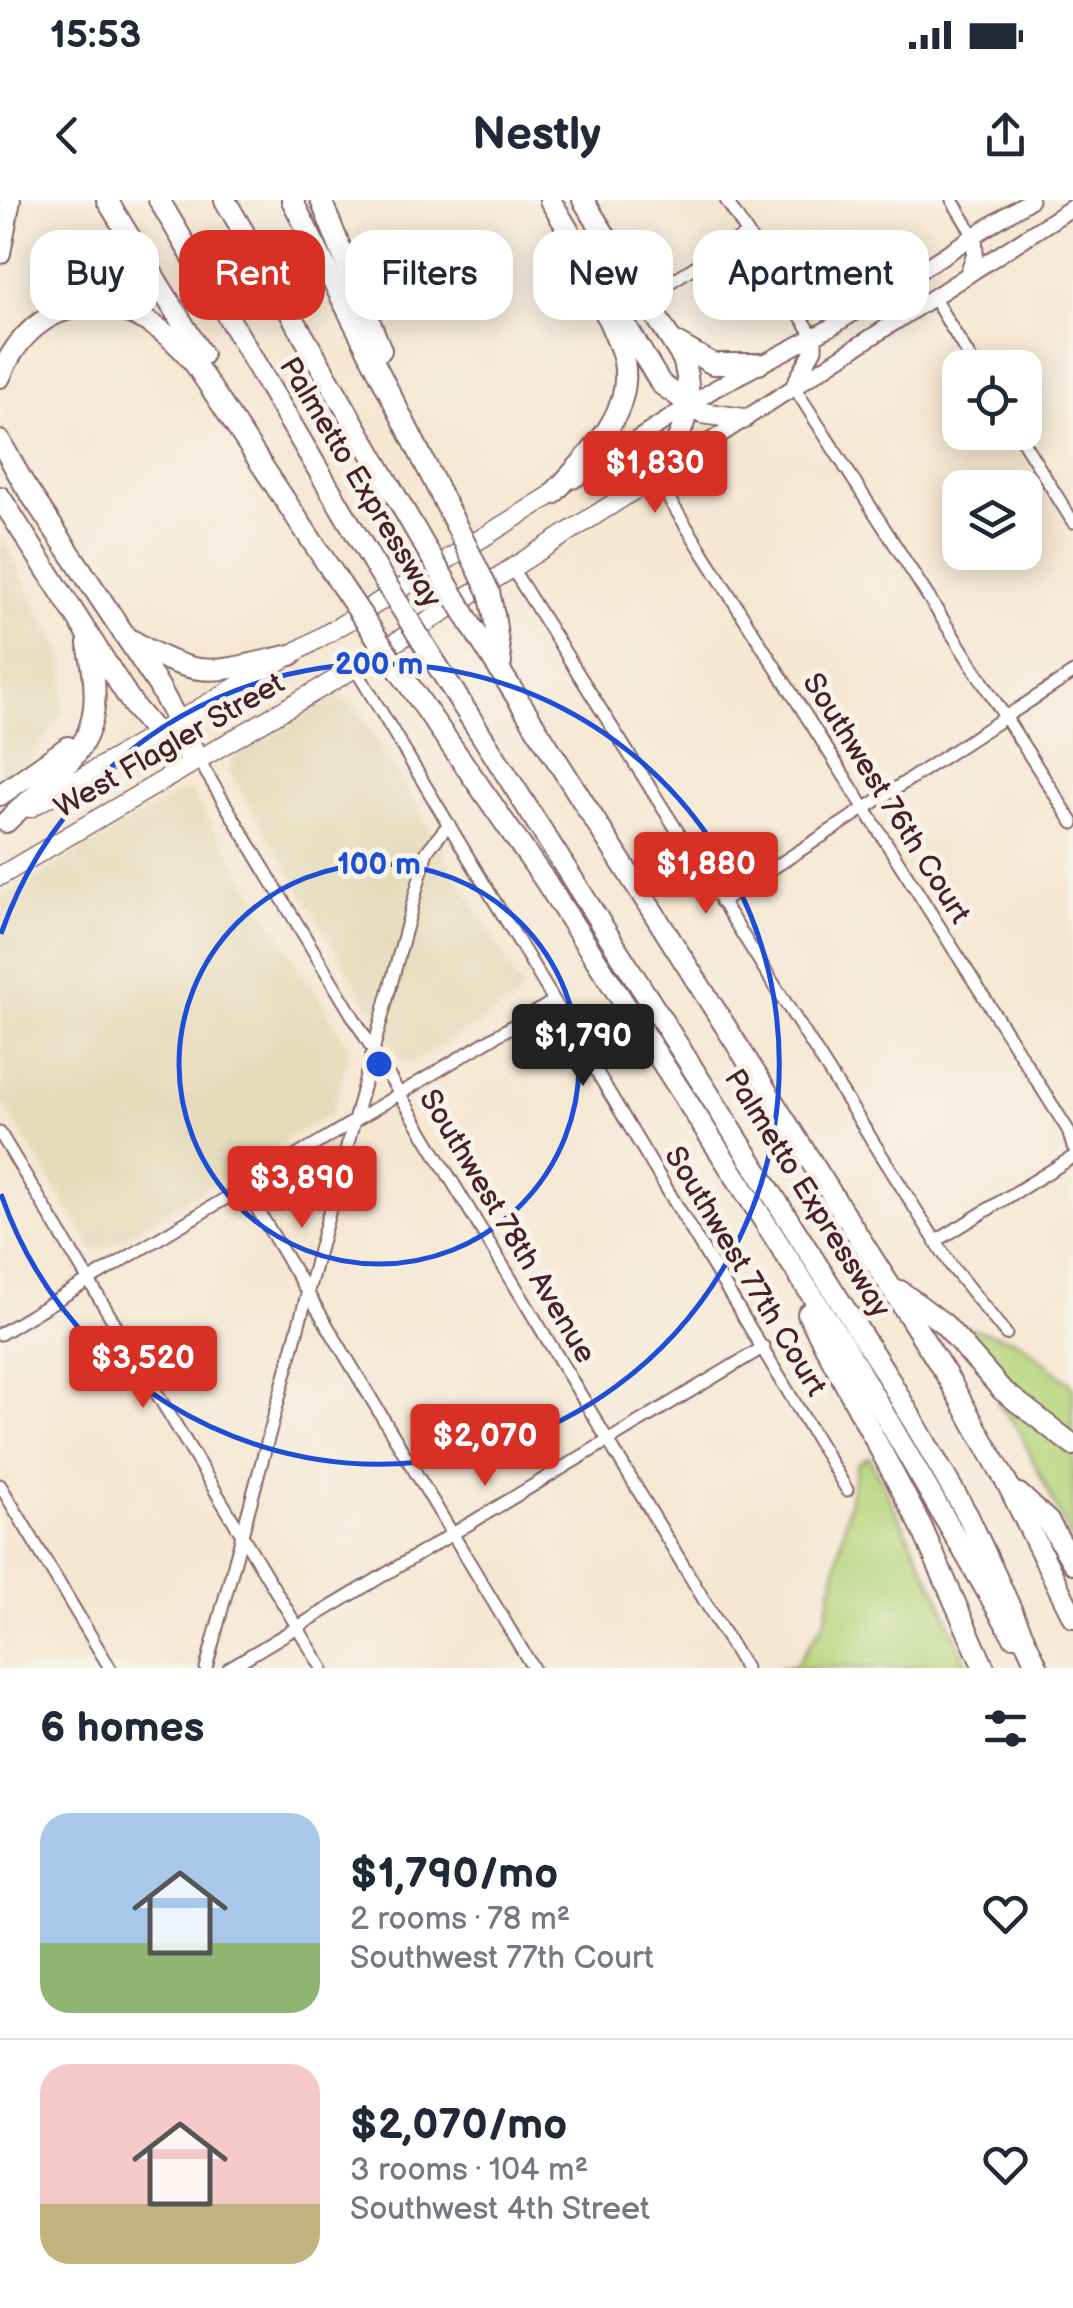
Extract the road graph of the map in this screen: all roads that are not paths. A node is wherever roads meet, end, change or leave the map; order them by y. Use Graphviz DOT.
graph roads {
  1 [pos="10,200"];
  2 [pos="107,200"];
  3 [pos="159,200"];
  4 [pos="225,200"];
  5 [pos="292,200"];
  6 [pos="321,200"];
  7 [pos="550,200"];
  8 [pos="583,200"];
  9 [pos="726,200"];
  10 [pos="952,200"];
  11 [pos="1030,200"];
  12 [pos="1073,207"];
  13 [pos="568,230"];
  14 [pos="745,230"];
  15 [pos="974,236"];
  16 [pos="0,252"];
  17 [pos="967,276"];
  18 [pos="933,298"];
  19 [pos="607,320"];
  20 [pos="622,320"];
  21 [pos="803,320"];
  22 [pos="814,337"];
  23 [pos="670,338"];
  24 [pos="965,350"];
  25 [pos="759,364"];
  26 [pos="0,377"];
  27 [pos="794,387"];
  28 [pos="689,404"];
  29 [pos="402,418"];
  30 [pos="742,420"];
  31 [pos="0,440"];
  32 [pos="254,448"];
  33 [pos="1028,450"];
  34 [pos="655,477"];
  35 [pos="552,494"];
  36 [pos="0,497"];
  37 [pos="1073,522"];
  38 [pos="513,570"];
  39 [pos="84,628"];
  40 [pos="127,637"];
  41 [pos="291,654"];
  42 [pos="355,668"];
  43 [pos="1073,673"];
  44 [pos="503,675"];
  45 [pos="95,704"];
  46 [pos="178,720"];
  47 [pos="1003,720"];
  48 [pos="156,732"];
  49 [pos="198,759"];
  50 [pos="0,795"];
  51 [pos="864,808"];
  52 [pos="3,824"];
  53 [pos="449,824"];
  54 [pos="1073,824"];
  55 [pos="0,876"];
  56 [pos="721,902"];
  57 [pos="554,1000"];
  58 [pos="372,1047"];
  59 [pos="399,1094"];
  60 [pos="352,1123"];
  61 [pos="0,1133"];
  62 [pos="1072,1142"];
  63 [pos="1073,1157"];
  64 [pos="244,1187"];
  65 [pos="746,1198"];
  66 [pos="935,1242"];
  67 [pos="88,1280"];
  68 [pos="890,1284"];
  69 [pos="307,1292"];
  70 [pos="0,1334"];
  71 [pos="1006,1334"];
  72 [pos="764,1348"];
  73 [pos="608,1440"];
  74 [pos="1073,1444"];
  75 [pos="1007,1483"];
  76 [pos="0,1485"];
  77 [pos="847,1490"];
  78 [pos="240,1534"];
  79 [pos="452,1534"];
  80 [pos="1073,1563"];
  81 [pos="1073,1617"];
  82 [pos="297,1628"];
  83 [pos="110,1668"];
  84 [pos="206,1668"];
  85 [pos="229,1668"];
  86 [pos="322,1668"];
  87 [pos="533,1668"];
  88 [pos="745,1668"];
  89 [pos="984,1668"];
  90 [pos="1036,1668"];
  1 -- 16 [label="highway"];
  2 -- 32 [label="highway"];
  3 -- 90 [label="highway, Palmetto Expressway, bridge"];
  4 -- 44 [label="highway, Palmetto Expressway, bridge"];
  5 -- 29 [label="highway"];
  6 -- 29 [label="highway"];
  7 -- 13 [label="highway"];
  8 -- 23 [label="highway"];
  9 -- 14 [label="street"];
  10 -- 15 [label="street"];
  11 -- 15 [label="main road, West Flagler Street"];
  12 -- 17 [label="main road, West Flagler Street"];
  15 -- 17 [label="main road"];
  15 -- 22 [label="main road, West Flagler Street"];
  17 -- 18 [label="main road, West Flagler Street"];
  18 -- 24 [label="street"];
  18 -- 27 [label="main road, West Flagler Street"];
  19 -- 35 [label="highway"];
  20 -- 28 [label="highway"];
  21 -- 22 [label="street"];
  22 -- 25 [label="main road, West Flagler Street"];
  22 -- 27 [label="main road"];
  23 -- 25 [label="highway"];
  23 -- 28 [label="highway"];
  25 -- 28 [label="main road, West Flagler Street"];
  26 -- 32 [label="highway"];
  27 -- 30 [label="main road, West Flagler Street"];
  27 -- 47 [label="street"];
  28 -- 30 [label="highway"];
  28 -- 34 [label="highway"];
  28 -- 35 [label="main road, West Flagler Street"];
  29 -- 44 [label="highway, bridge"];
  30 -- 34 [label="main road, West Flagler Street"];
  31 -- 40 [label="highway"];
  32 -- 65 [label="highway, bridge"];
  33 -- 37 [label="street"];
  34 -- 38 [label="main road, West Flagler Street"];
  34 -- 51 [label="street, Southwest 76th Court"];
  35 -- 41 [label="main road, West Flagler Street"];
  36 -- 39 [label="highway"];
  38 -- 42 [label="main road, West Flagler Street"];
  38 -- 56 [label="street"];
  39 -- 45 [label="highway"];
  39 -- 48 [label="highway"];
  40 -- 41 [label="highway"];
  40 -- 46 [label="highway"];
  41 -- 46 [label="main road, West Flagler Street"];
  42 -- 49 [label="main road, West Flagler Street"];
  42 -- 53 [label="street, Southwest 77th Court"];
  43 -- 47 [label="street"];
  44 -- 68 [label="highway, Palmetto Expressway"];
  45 -- 50 [label="highway"];
  45 -- 52 [label="highway"];
  46 -- 48 [label="main road, West Flagler Street"];
  46 -- 49 [label="highway"];
  47 -- 51 [label="street"];
  47 -- 54 [label="street"];
  48 -- 49 [label="highway"];
  48 -- 52 [label="main road, West Flagler Street"];
  49 -- 55 [label="main road, West Flagler Street"];
  49 -- 58 [label="street, Southwest 78th Avenue"];
  51 -- 56 [label="street"];
  51 -- 62 [label="street, Southwest 76th Court"];
  53 -- 57 [label="street, Southwest 77th Court"];
  53 -- 58 [label="street"];
  56 -- 66 [label="street"];
  57 -- 59 [label="street"];
  57 -- 72 [label="street, Southwest 77th Court"];
  58 -- 59 [label="street, Southwest 78th Avenue"];
  58 -- 60 [label="street"];
  59 -- 60 [label="street"];
  59 -- 73 [label="street, Southwest 78th Avenue"];
  60 -- 64 [label="street"];
  60 -- 69 [label="street"];
  61 -- 67 [label="street"];
  63 -- 66 [label="street"];
  64 -- 67 [label="street"];
  64 -- 69 [label="street"];
  65 -- 89 [label="highway"];
  65 -- 90 [label="highway"];
  66 -- 71 [label="street"];
  67 -- 70 [label="street"];
  67 -- 78 [label="street"];
  68 -- 74 [label="highway"];
  68 -- 75 [label="highway, Palmetto Expressway"];
  69 -- 78 [label="street"];
  69 -- 79 [label="street"];
  72 -- 73 [label="street"];
  72 -- 77 [label="street, Southwest 77th Court"];
  73 -- 79 [label="street"];
  73 -- 88 [label="street, Southwest 78th Avenue"];
  75 -- 80 [label="highway"];
  75 -- 81 [label="highway, Palmetto Expressway"];
  76 -- 83 [label="street"];
  78 -- 82 [label="street"];
  78 -- 84 [label="street"];
  79 -- 82 [label="street"];
  79 -- 87 [label="street"];
  82 -- 85 [label="street"];
  82 -- 86 [label="street"];
}
